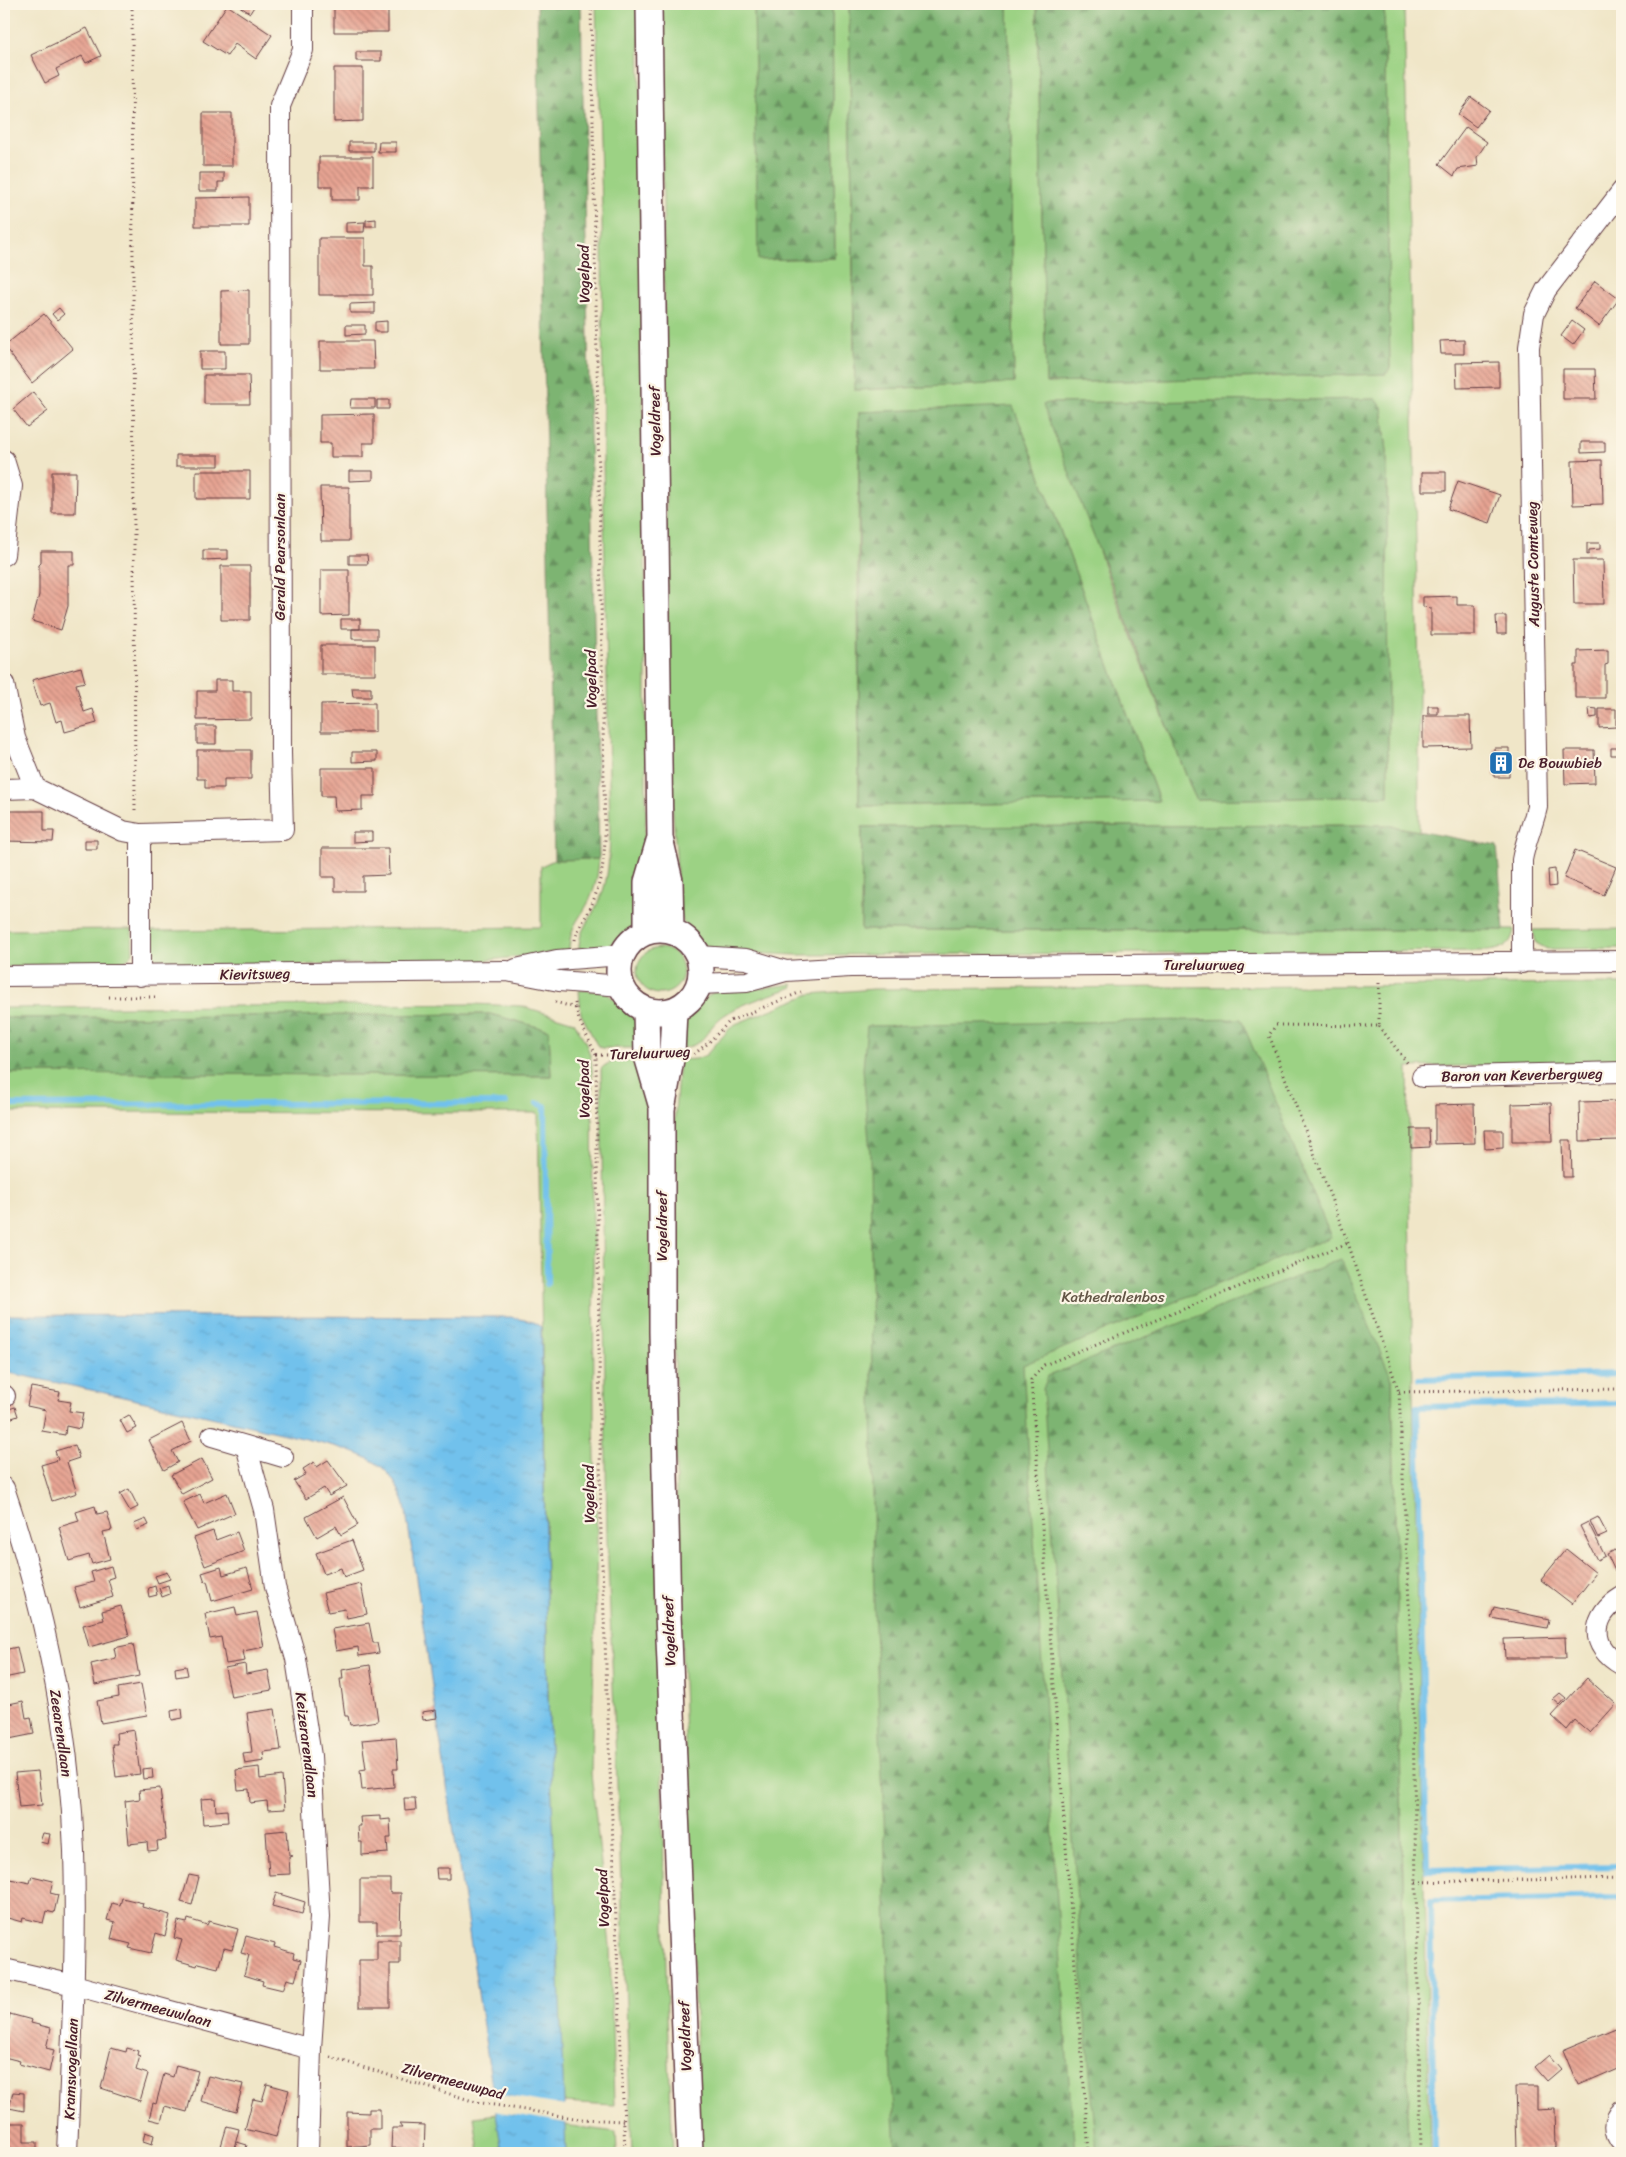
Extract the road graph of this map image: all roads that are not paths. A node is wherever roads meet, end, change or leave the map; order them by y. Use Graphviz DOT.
graph roads {
  1 [pos="302,4"];
  2 [pos="649,4"];
  3 [pos="1622,191"];
  4 [pos="4,460"];
  5 [pos="4,555"];
  6 [pos="4,684"];
  7 [pos="35,788"];
  8 [pos="4,789"];
  9 [pos="140,834"];
  10 [pos="659,931"];
  11 [pos="622,955"];
  12 [pos="699,956"];
  13 [pos="1622,961"];
  14 [pos="1522,963"];
  15 [pos="786,970"];
  16 [pos="507,971"];
  17 [pos="4,976"];
  18 [pos="140,976"];
  19 [pos="700,984"];
  20 [pos="622,986"];
  21 [pos="646,1010"];
  22 [pos="674,1011"];
  23 [pos="1622,1072"];
  24 [pos="1422,1077"];
  25 [pos="662,1109"];
  26 [pos="212,1436"];
  27 [pos="246,1446"];
  28 [pos="283,1457"];
  29 [pos="4,1488"];
  30 [pos="1622,1597"];
  31 [pos="1622,1665"];
  32 [pos="4,1969"];
  33 [pos="74,1984"];
  34 [pos="311,2049"];
  35 [pos="1622,2110"];
  36 [pos="1622,2142"];
  37 [pos="67,2153"];
  38 [pos="308,2153"];
  39 [pos="690,2153"];
  1 -- 9 [label="street, Gerald Pearsonlaan"];
  2 -- 10 [label="main road, Vogeldreef"];
  3 -- 14 [label="street, Auguste Comteweg"];
  4 -- 5 [label="street"];
  6 -- 7 [label="street"];
  7 -- 8 [label="street"];
  7 -- 9 [label="street"];
  9 -- 18 [label="street"];
  10 -- 11 [label="main road"];
  10 -- 12 [label="main road"];
  11 -- 16 [label="street, Kievitsweg"];
  11 -- 20 [label="main road"];
  12 -- 15 [label="street, Tureluurweg"];
  12 -- 19 [label="main road"];
  13 -- 14 [label="street, Tureluurweg"];
  14 -- 15 [label="street, Tureluurweg"];
  15 -- 19 [label="street, Tureluurweg"];
  16 -- 18 [label="street, Kievitsweg"];
  16 -- 20 [label="street, Kievitsweg"];
  17 -- 18 [label="street, Kievitsweg"];
  19 -- 22 [label="main road"];
  20 -- 21 [label="main road"];
  21 -- 22 [label="main road"];
  21 -- 25 [label="main road, Vogeldreef"];
  22 -- 25 [label="main road, Vogeldreef"];
  23 -- 24 [label="street, Baron van Keverbergweg"];
  25 -- 39 [label="main road, Vogeldreef"];
  26 -- 27 [label="street"];
  27 -- 28 [label="street"];
  27 -- 34 [label="street, Keizerarendlaan"];
  29 -- 33 [label="street, Zeearendlaan"];
  30 -- 31 [label="street"];
  32 -- 33 [label="street, Zilvermeeuwlaan"];
  33 -- 34 [label="street, Zilvermeeuwlaan"];
  33 -- 37 [label="street, Kramsvogellaan"];
  34 -- 38 [label="street, Keizerarendlaan"];
  35 -- 36 [label="street"];
}
